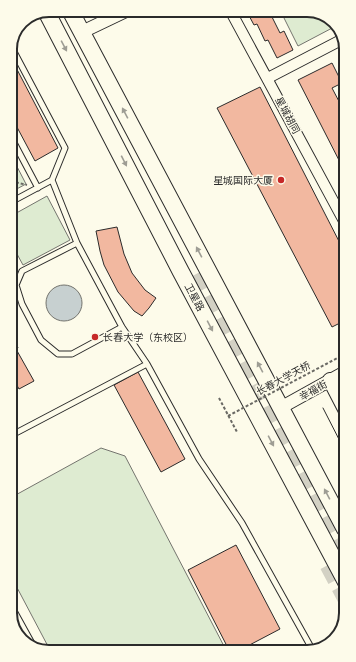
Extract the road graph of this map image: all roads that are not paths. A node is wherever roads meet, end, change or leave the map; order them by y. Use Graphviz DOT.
graph roads {
  1 [pos="49,17"];
  2 [pos="74,17"];
  3 [pos="113,17"];
  4 [pos="234,17"];
  5 [pos="82,32"];
  6 [pos="338,42"];
  7 [pos="17,57"];
  8 [pos="268,78"];
  9 [pos="17,150"];
  10 [pos="52,180"];
  11 [pos="38,188"];
  12 [pos="17,199"];
  13 [pos="339,213"];
  14 [pos="77,243"];
  15 [pos="17,283"];
  16 [pos="17,288"];
  17 [pos="122,327"];
  18 [pos="147,364"];
  19 [pos="339,375"];
  20 [pos="330,380"];
  21 [pos="339,397"];
  22 [pos="282,407"];
  23 [pos="17,432"];
  24 [pos="339,516"];
  25 [pos="339,569"];
  26 [pos="18,618"];
  27 [pos="29,638"];
  28 [pos="310,645"];
  1 -- 25 [label="main road, 卫星路, one-way"];
  2 -- 5 [label="main road"];
  3 -- 5 [label="street"];
  4 -- 8 [label="street, 星城胡同"];
  22 -- 5 [label="main road, one-way"];
  6 -- 8 [label="street"];
  7 -- 10 [label="lane"];
  8 -- 13 [label="street, 星城胡同"];
  9 -- 11 [label="lane"];
  10 -- 11 [label="lane"];
  10 -- 14 [label="lane"];
  11 -- 12 [label="lane"];
  14 -- 15 [label="lane"];
  14 -- 17 [label="lane"];
  16 -- 17 [label="lane"];
  17 -- 18 [label="lane"];
  18 -- 23 [label="lane"];
  18 -- 28 [label="lane"];
  19 -- 20 [label="street, 幸福街"];
  20 -- 21 [label="main road"];
  20 -- 22 [label="street, 幸福街"];
  24 -- 22 [label="main road, one-way"];
  26 -- 27 [label="lane"];
}
